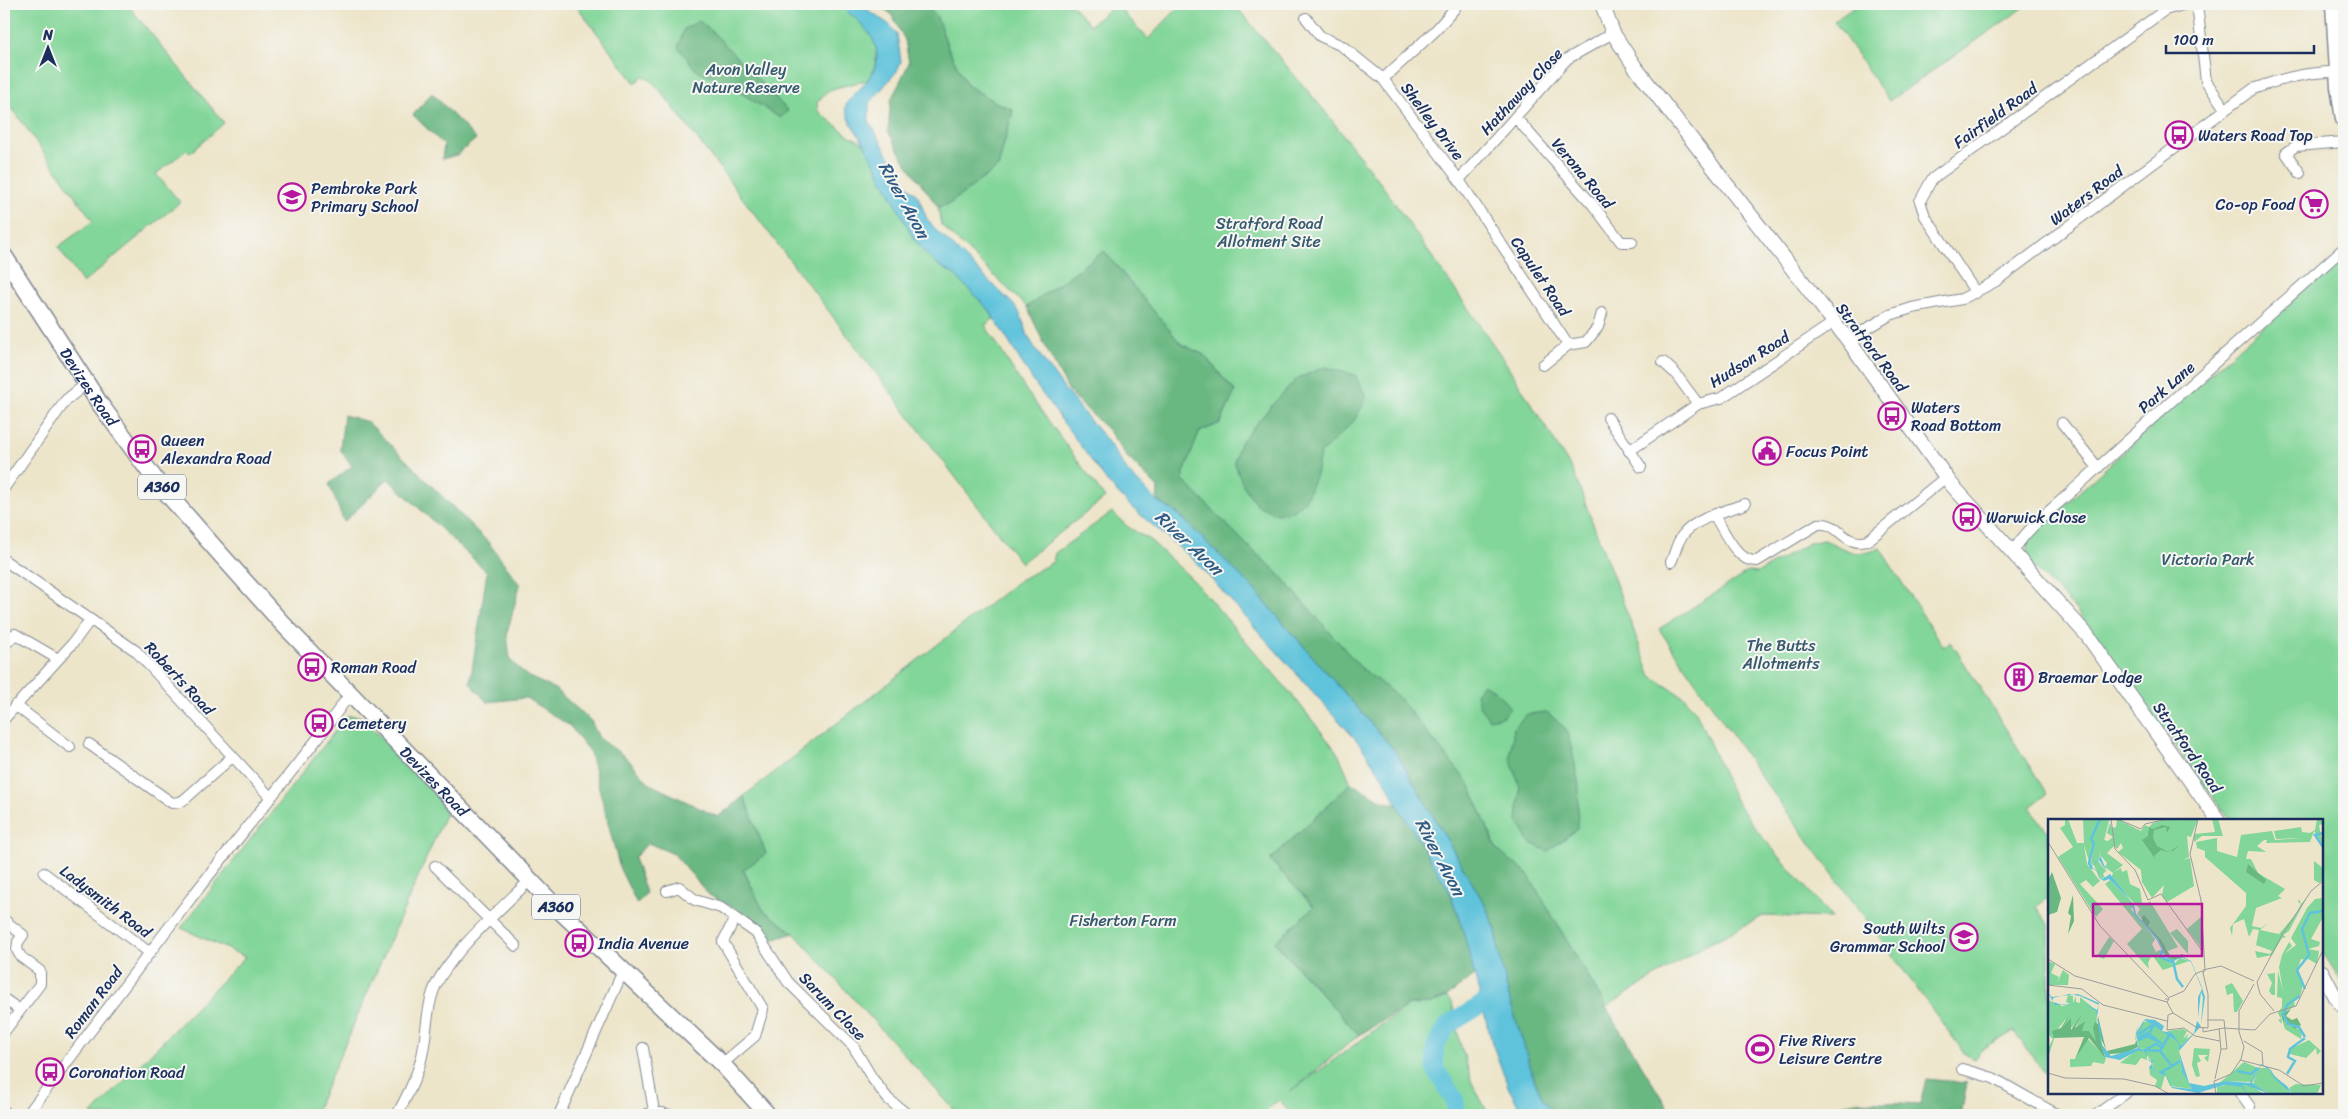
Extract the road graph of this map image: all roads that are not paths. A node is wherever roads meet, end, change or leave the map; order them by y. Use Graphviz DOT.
graph roads {
  1 [pos="1602,4"];
  2 [pos="2186,4"];
  3 [pos="2197,4"];
  4 [pos="2334,4"];
  5 [pos="1455,8"];
  6 [pos="1306,18"];
  7 [pos="1613,33"];
  8 [pos="2338,72"];
  9 [pos="1383,79"];
  10 [pos="2225,109"];
  11 [pos="1515,116"];
  12 [pos="2344,118"];
  13 [pos="2344,142"];
  14 [pos="2300,173"];
  15 [pos="1459,180"];
  16 [pos="1632,242"];
  17 [pos="2344,248"];
  18 [pos="4,256"];
  19 [pos="1976,293"];
  20 [pos="1602,313"];
  21 [pos="1833,323"];
  22 [pos="1848,340"];
  23 [pos="1568,345"];
  24 [pos="1663,362"];
  25 [pos="1543,364"];
  26 [pos="86,384"];
  27 [pos="1698,404"];
  28 [pos="1608,418"];
  29 [pos="2062,423"];
  30 [pos="1629,451"];
  31 [pos="1640,467"];
  32 [pos="2098,468"];
  33 [pos="1946,477"];
  34 [pos="4,488"];
  35 [pos="1745,504"];
  36 [pos="1714,515"];
  37 [pos="2013,553"];
  38 [pos="4,560"];
  39 [pos="1671,562"];
  40 [pos="90,620"];
  41 [pos="4,646"];
  42 [pos="58,659"];
  43 [pos="350,694"];
  44 [pos="15,705"];
  45 [pos="4,719"];
  46 [pos="96,745"];
  47 [pos="70,747"];
  48 [pos="232,757"];
  49 [pos="271,798"];
  50 [pos="2217,819"];
  51 [pos="435,866"];
  52 [pos="44,873"];
  53 [pos="530,880"];
  54 [pos="666,892"];
  55 [pos="735,918"];
  56 [pos="4,920"];
  57 [pos="490,921"];
  58 [pos="516,946"];
  59 [pos="150,953"];
  60 [pos="623,971"];
  61 [pos="2323,974"];
  62 [pos="4,999"];
  63 [pos="2344,1007"];
  64 [pos="20,1010"];
  65 [pos="4,1032"];
  66 [pos="643,1048"];
  67 [pos="722,1064"];
  68 [pos="1962,1069"];
  69 [pos="2125,1094"];
  70 [pos="2241,1094"];
  71 [pos="2250,1107"];
  72 [pos="4,1111"];
  73 [pos="650,1113"];
  74 [pos="9,1115"];
  75 [pos="27,1115"];
  76 [pos="397,1115"];
  77 [pos="559,1115"];
  78 [pos="670,1115"];
  79 [pos="768,1115"];
  80 [pos="908,1115"];
  81 [pos="2058,1115"];
  82 [pos="2096,1115"];
  1 -- 7 [label="street, Stratford Road"];
  2 -- 19 [label="street, Fairfield Road"];
  3 -- 10 [label="street"];
  4 -- 8 [label="main road"];
  5 -- 9 [label="street, Shelley Drive"];
  6 -- 9 [label="street, Shelley Drive"];
  7 -- 11 [label="street, Hathaway Close"];
  7 -- 21 [label="street, Stratford Road"];
  8 -- 10 [label="street, Waters Road"];
  8 -- 12 [label="main road"];
  9 -- 15 [label="street, Shelley Drive"];
  10 -- 19 [label="street, Waters Road"];
  11 -- 15 [label="street, Hathaway Close"];
  11 -- 16 [label="street, Verona Road"];
  13 -- 14 [label="street"];
  15 -- 23 [label="street, Capulet Road"];
  17 -- 32 [label="street, Park Lane"];
  18 -- 26 [label="main road, Devizes Road / A360"];
  19 -- 22 [label="street, Waters Road"];
  20 -- 23 [label="street"];
  21 -- 22 [label="street, Stratford Road"];
  21 -- 27 [label="street, Hudson Road"];
  22 -- 33 [label="street, Stratford Road"];
  23 -- 25 [label="street"];
  24 -- 27 [label="street"];
  26 -- 34 [label="street"];
  26 -- 43 [label="main road, Devizes Road / A360"];
  27 -- 30 [label="street, Hudson Road"];
  28 -- 30 [label="street"];
  29 -- 32 [label="street"];
  30 -- 31 [label="street"];
  32 -- 37 [label="street, Park Lane"];
  33 -- 36 [label="street"];
  33 -- 37 [label="street, Stratford Road"];
  35 -- 36 [label="street"];
  36 -- 39 [label="street"];
  37 -- 50 [label="street, Stratford Road"];
  38 -- 40 [label="street, Roberts Road"];
  40 -- 42 [label="street"];
  40 -- 48 [label="street, Roberts Road"];
  41 -- 42 [label="street"];
  42 -- 44 [label="street"];
  43 -- 49 [label="street, Roman Road"];
  43 -- 53 [label="main road, Devizes Road / A360"];
  44 -- 45 [label="street"];
  44 -- 47 [label="street"];
  46 -- 48 [label="street"];
  48 -- 49 [label="street, Roberts Road"];
  49 -- 59 [label="street, Roman Road"];
  51 -- 57 [label="street"];
  52 -- 59 [label="street, Ladysmith Road"];
  53 -- 57 [label="street"];
  53 -- 60 [label="main road, Devizes Road / A360"];
  54 -- 55 [label="street, Sarum Close"];
  55 -- 67 [label="street"];
  55 -- 80 [label="street, Sarum Close"];
  56 -- 64 [label="street"];
  57 -- 58 [label="street"];
  57 -- 76 [label="street"];
  59 -- 75 [label="street, Roman Road"];
  60 -- 67 [label="main road, Devizes Road / A360"];
  60 -- 77 [label="street"];
  61 -- 63 [label="street"];
  62 -- 64 [label="street"];
  64 -- 65 [label="street"];
  66 -- 73 [label="street"];
  67 -- 79 [label="main road, Devizes Road / A360"];
  68 -- 81 [label="street"];
  69 -- 82 [label="street"];
  70 -- 71 [label="street"];
  72 -- 74 [label="street"];
  73 -- 78 [label="street"];
}
